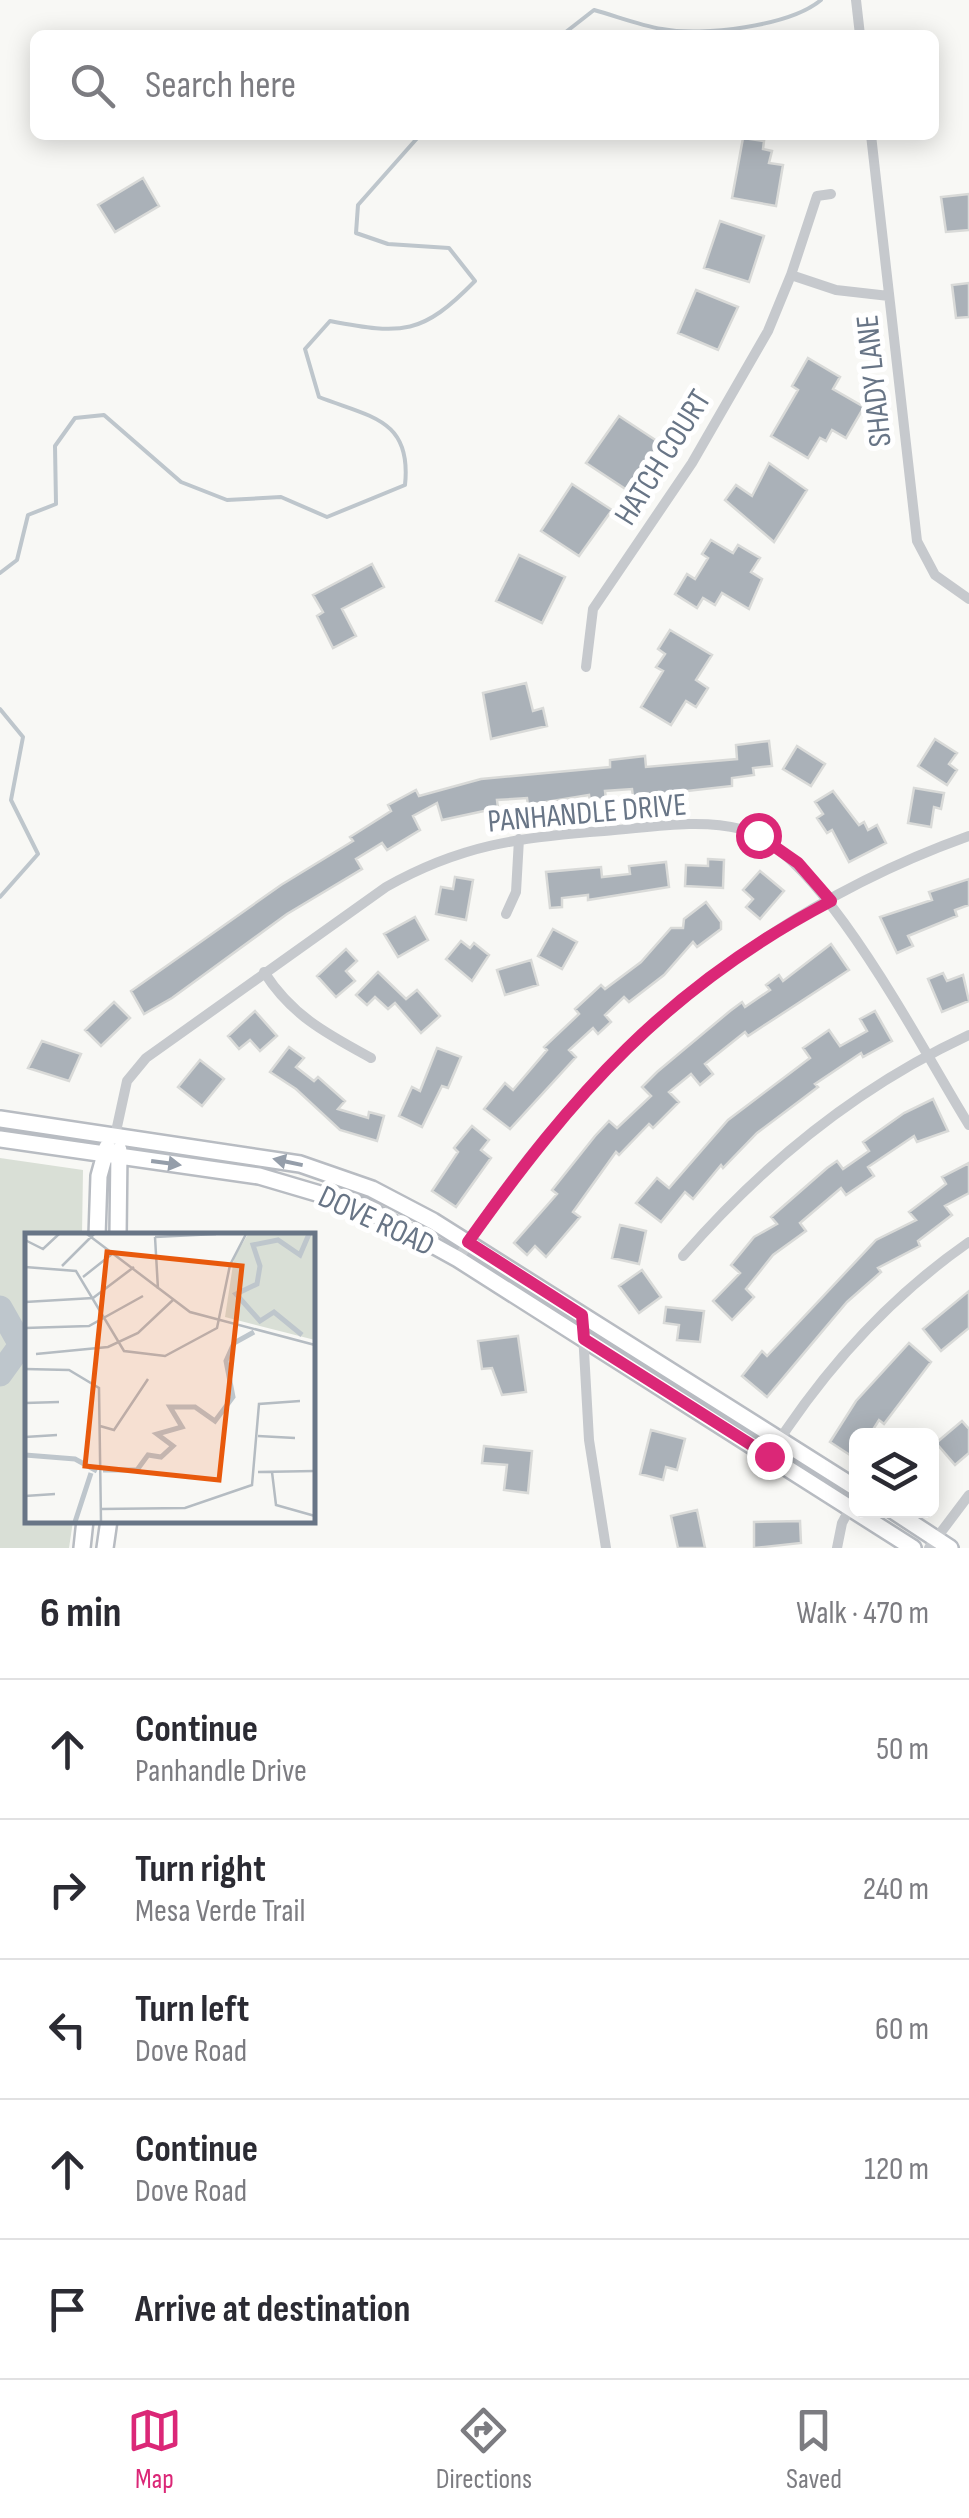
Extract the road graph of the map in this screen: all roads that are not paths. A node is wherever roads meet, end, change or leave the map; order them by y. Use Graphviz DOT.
graph roads {
  1 [pos="856,0"];
  2 [pos="859,30"];
  3 [pos="872,140"];
  4 [pos="831,194"];
  5 [pos="791,275"];
  6 [pos="889,296"];
  7 [pos="969,599"];
  8 [pos="586,667"];
  9 [pos="969,836"];
  10 [pos="519,839"];
  11 [pos="831,901"];
  12 [pos="506,914"];
  13 [pos="264,972"];
  14 [pos="969,1035"];
  15 [pos="926,1057"];
  16 [pos="372,1058"];
  17 [pos="0,1119"];
  18 [pos="969,1125"];
  19 [pos="115,1136"];
  20 [pos="0,1139"];
  21 [pos="102,1154"];
  22 [pos="121,1157"];
  23 [pos="97,1233"];
  24 [pos="118,1233"];
  25 [pos="468,1242"];
  26 [pos="969,1242"];
  27 [pos="684,1256"];
  28 [pos="458,1259"];
  29 [pos="582,1315"];
  30 [pos="584,1339"];
  31 [pos="780,1439"];
  32 [pos="769,1456"];
  33 [pos="849,1483"];
  34 [pos="969,1496"];
  35 [pos="849,1499"];
  36 [pos="849,1512"];
  37 [pos="875,1518"];
  38 [pos="902,1518"];
  39 [pos="85,1523"];
  40 [pos="108,1523"];
  41 [pos="932,1543"];
  42 [pos="82,1548"];
  43 [pos="106,1548"];
  44 [pos="606,1548"];
  45 [pos="837,1548"];
  46 [pos="913,1548"];
  47 [pos="950,1548"];
  1 -- 2 [label="street"];
  3 -- 6 [label="street, SHADY LANE"];
  4 -- 5 [label="street, HATCH COURT"];
  5 -- 6 [label="street"];
  5 -- 8 [label="street, HATCH COURT"];
  6 -- 7 [label="street, SHADY LANE"];
  9 -- 11 [label="street"];
  10 -- 11 [label="street, PANHANDLE DRIVE"];
  10 -- 12 [label="street"];
  10 -- 13 [label="street, PANHANDLE DRIVE"];
  11 -- 15 [label="street, PANHANDLE DRIVE"];
  11 -- 25 [label="street"];
  13 -- 16 [label="street"];
  13 -- 19 [label="street, PANHANDLE DRIVE"];
  14 -- 15 [label="street"];
  15 -- 18 [label="street, PANHANDLE DRIVE"];
  15 -- 27 [label="street"];
  17 -- 19 [label="main road, DOVE ROAD"];
  19 -- 21 [label="main road"];
  19 -- 22 [label="main road"];
  25 -- 19 [label="main road, DOVE ROAD, one-way"];
  20 -- 21 [label="main road, DOVE ROAD"];
  21 -- 22 [label="main road, DOVE ROAD"];
  21 -- 23 [label="main road"];
  22 -- 24 [label="main road"];
  22 -- 28 [label="main road, DOVE ROAD, one-way"];
  25 -- 28 [label="street"];
  25 -- 29 [label="main road, DOVE ROAD"];
  26 -- 31 [label="street"];
  28 -- 30 [label="main road, DOVE ROAD"];
  29 -- 30 [label="street"];
  29 -- 31 [label="main road, DOVE ROAD"];
  30 -- 32 [label="main road, DOVE ROAD"];
  30 -- 44 [label="street"];
  31 -- 32 [label="street"];
  31 -- 33 [label="main road, DOVE ROAD"];
  32 -- 35 [label="main road, DOVE ROAD"];
  34 -- 41 [label="street"];
  36 -- 45 [label="street"];
  37 -- 46 [label="main road, DOVE ROAD"];
  38 -- 41 [label="main road"];
  39 -- 42 [label="main road"];
  40 -- 43 [label="main road"];
  41 -- 47 [label="main road"];
}
